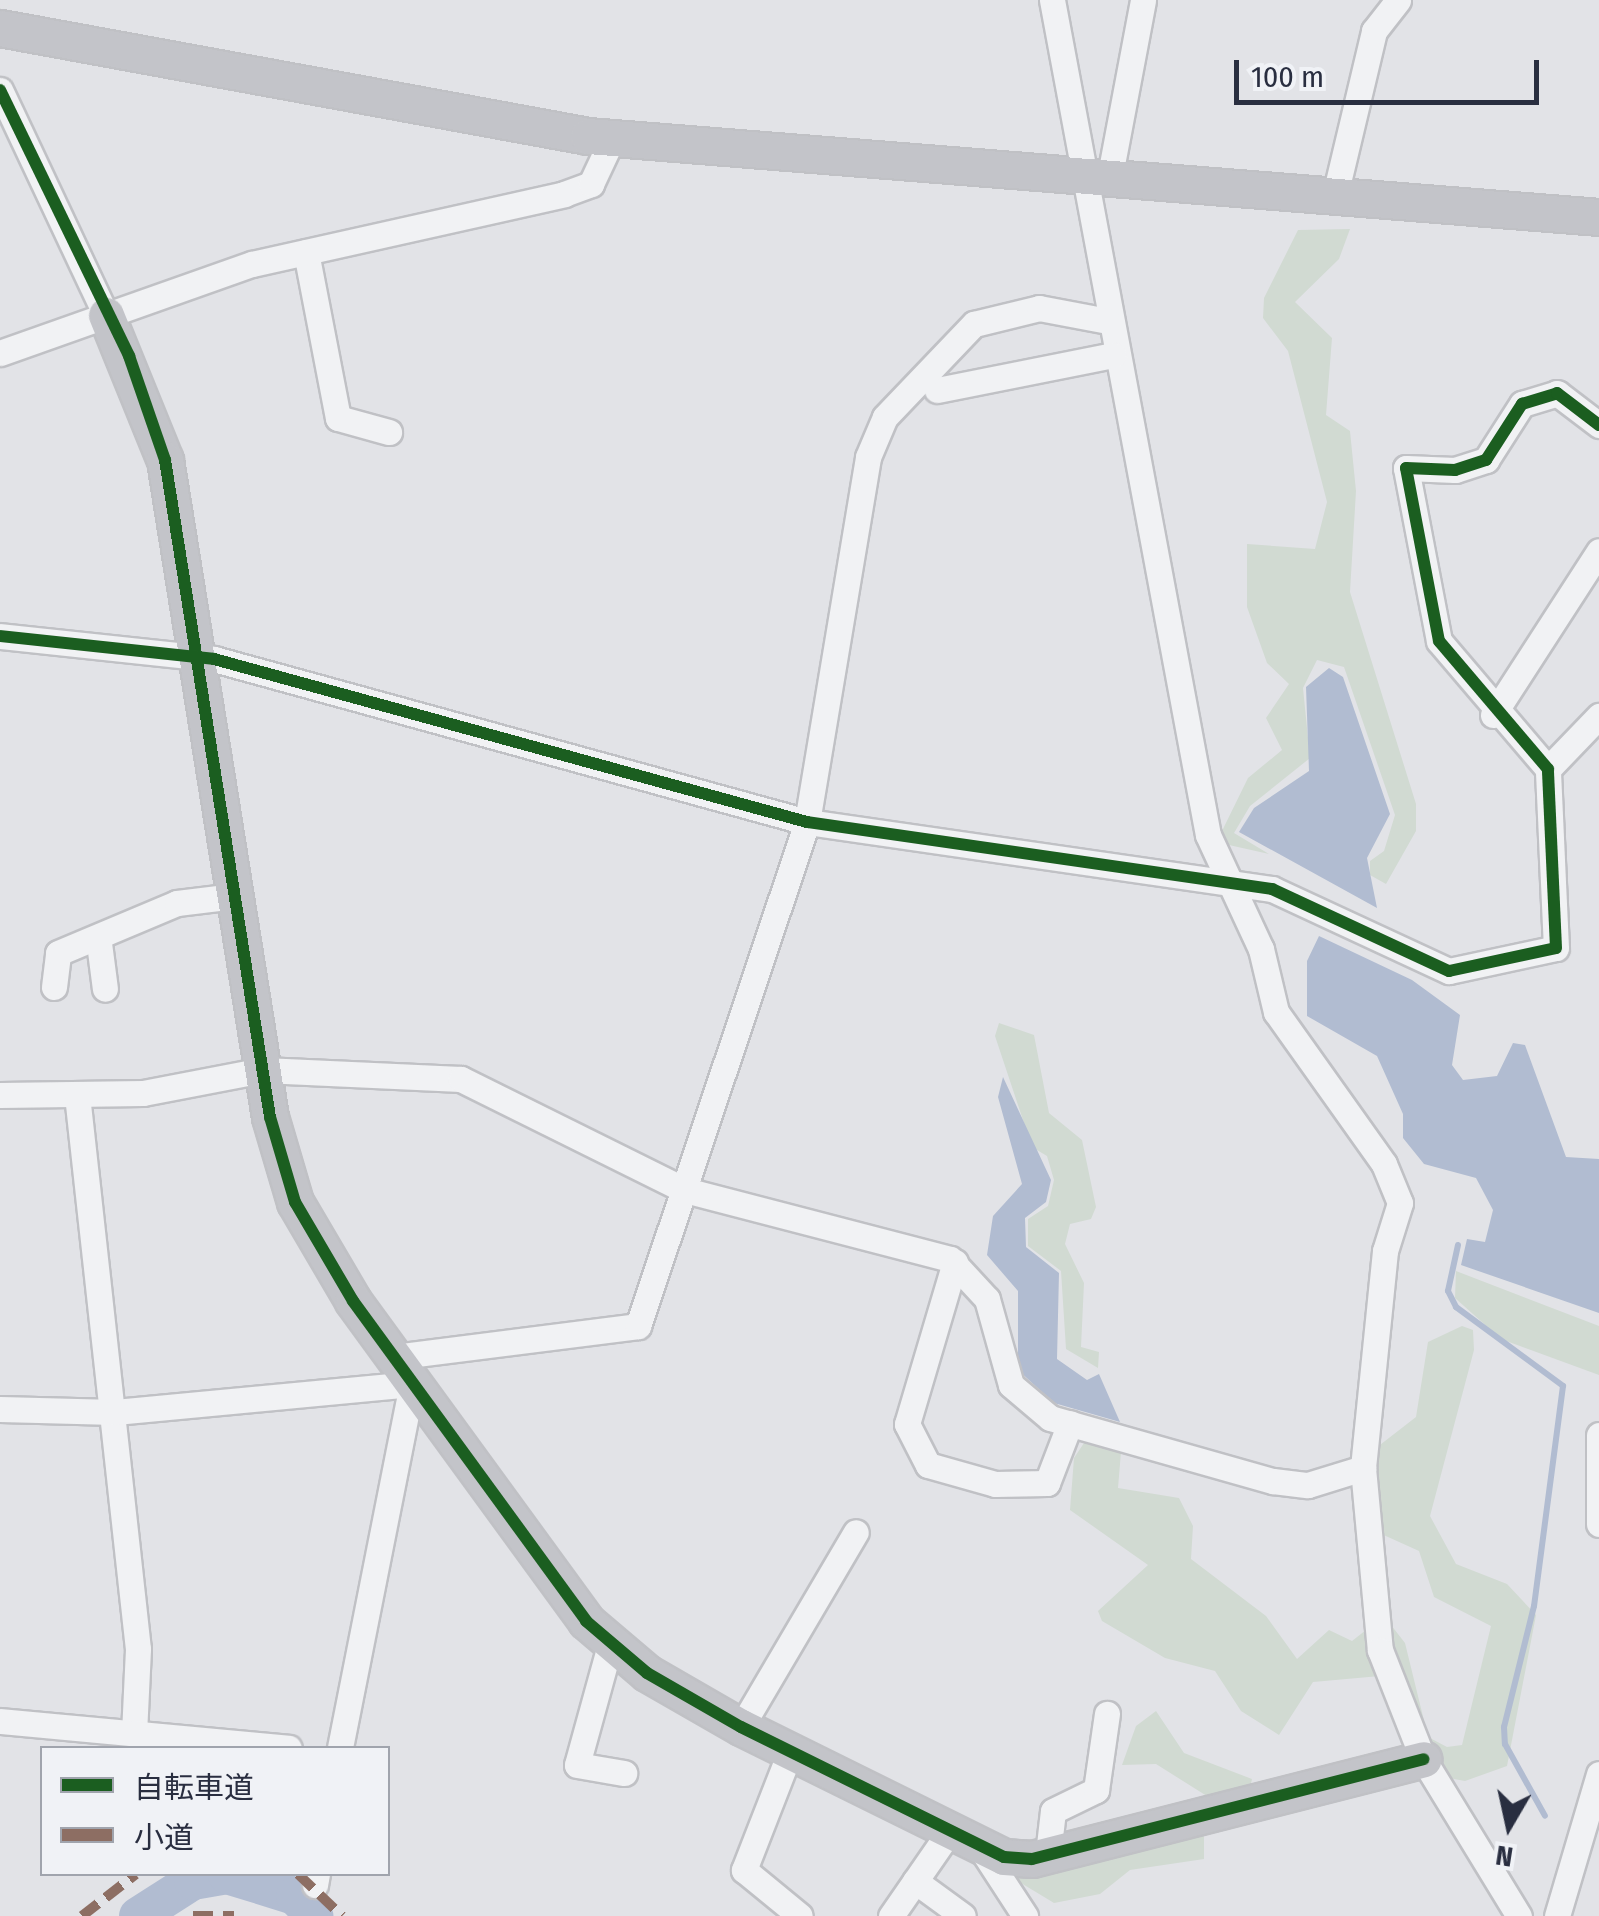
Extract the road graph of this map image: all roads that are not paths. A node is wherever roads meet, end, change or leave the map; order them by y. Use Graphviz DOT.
graph roads {
  1 [pos="1052,0"];
  2 [pos="1143,0"];
  3 [pos="1398,0"];
  4 [pos="0,28"];
  5 [pos="0,90"];
  6 [pos="612,138"];
  7 [pos="12,142"];
  8 [pos="1097,173"];
  9 [pos="1335,194"];
  10 [pos="1599,217"];
  11 [pos="306,252"];
  12 [pos="106,315"];
  13 [pos="1108,321"];
  14 [pos="0,353"];
  15 [pos="1114,355"];
  16 [pos="937,390"];
  17 [pos="1599,425"];
  18 [pos="389,432"];
  19 [pos="1599,551"];
  20 [pos="0,636"];
  21 [pos="197,659"];
  22 [pos="1493,715"];
  23 [pos="1599,716"];
  24 [pos="1548,769"];
  25 [pos="807,822"];
  26 [pos="1230,879"];
  27 [pos="235,896"];
  28 [pos="100,943"];
  29 [pos="54,987"];
  30 [pos="105,989"];
  31 [pos="262,1070"];
  32 [pos="0,1095"];
  33 [pos="77,1095"];
  34 [pos="686,1190"];
  35 [pos="955,1262"];
  36 [pos="402,1370"];
  37 [pos="0,1409"];
  38 [pos="115,1412"];
  39 [pos="1070,1424"];
  40 [pos="1599,1435"];
  41 [pos="1363,1468"];
  42 [pos="1599,1524"];
  43 [pos="856,1532"];
  44 [pos="610,1644"];
  45 [pos="1108,1714"];
  46 [pos="0,1721"];
  47 [pos="741,1727"];
  48 [pos="134,1734"];
  49 [pos="267,1746"];
  50 [pos="340,1746"];
  51 [pos="790,1752"];
  52 [pos="1423,1758"];
  53 [pos="624,1773"];
  54 [pos="1599,1774"];
  55 [pos="947,1834"];
  56 [pos="982,1850"];
  57 [pos="1048,1854"];
  58 [pos="915,1882"];
  59 [pos="800,1916"];
  60 [pos="891,1916"];
  61 [pos="963,1916"];
  62 [pos="1026,1916"];
  63 [pos="1519,1916"];
  64 [pos="1557,1916"];
  1 -- 8 [label="street"];
  2 -- 8 [label="street"];
  3 -- 9 [label="street"];
  4 -- 6 [label="street"];
  5 -- 7 [label="street"];
  6 -- 8 [label="street"];
  6 -- 11 [label="street"];
  7 -- 12 [label="street"];
  8 -- 9 [label="street"];
  8 -- 13 [label="street"];
  9 -- 10 [label="street"];
  11 -- 12 [label="street"];
  11 -- 18 [label="street"];
  12 -- 14 [label="street"];
  12 -- 21 [label="street"];
  13 -- 15 [label="street"];
  13 -- 25 [label="street"];
  15 -- 16 [label="street"];
  15 -- 26 [label="street"];
  17 -- 22 [label="street"];
  19 -- 22 [label="street"];
  20 -- 21 [label="street"];
  21 -- 25 [label="street"];
  21 -- 27 [label="street"];
  22 -- 24 [label="street"];
  23 -- 24 [label="street"];
  24 -- 26 [label="street"];
  25 -- 26 [label="street"];
  25 -- 34 [label="street"];
  26 -- 41 [label="street"];
  27 -- 28 [label="street"];
  27 -- 31 [label="street"];
  28 -- 29 [label="street"];
  28 -- 30 [label="street"];
  31 -- 33 [label="street"];
  31 -- 34 [label="street"];
  31 -- 36 [label="street"];
  32 -- 33 [label="street"];
  33 -- 38 [label="street"];
  34 -- 35 [label="street"];
  34 -- 36 [label="street"];
  35 -- 39 [label="street"];
  35 -- 39 [label="street"];
  36 -- 38 [label="street"];
  36 -- 44 [label="street"];
  36 -- 50 [label="street"];
  37 -- 38 [label="street"];
  38 -- 48 [label="street"];
  39 -- 41 [label="street"];
  40 -- 42 [label="street"];
  41 -- 52 [label="street"];
  43 -- 47 [label="street"];
  44 -- 47 [label="street"];
  44 -- 53 [label="street"];
  45 -- 57 [label="street"];
  46 -- 48 [label="street"];
  47 -- 51 [label="street"];
  48 -- 49 [label="street"];
  51 -- 55 [label="street"];
  51 -- 59 [label="street"];
  52 -- 57 [label="street"];
  52 -- 63 [label="street"];
  54 -- 64 [label="street"];
  55 -- 56 [label="street"];
  55 -- 58 [label="street"];
  56 -- 57 [label="street"];
  56 -- 62 [label="street"];
  58 -- 60 [label="street"];
  58 -- 61 [label="street"];
}
